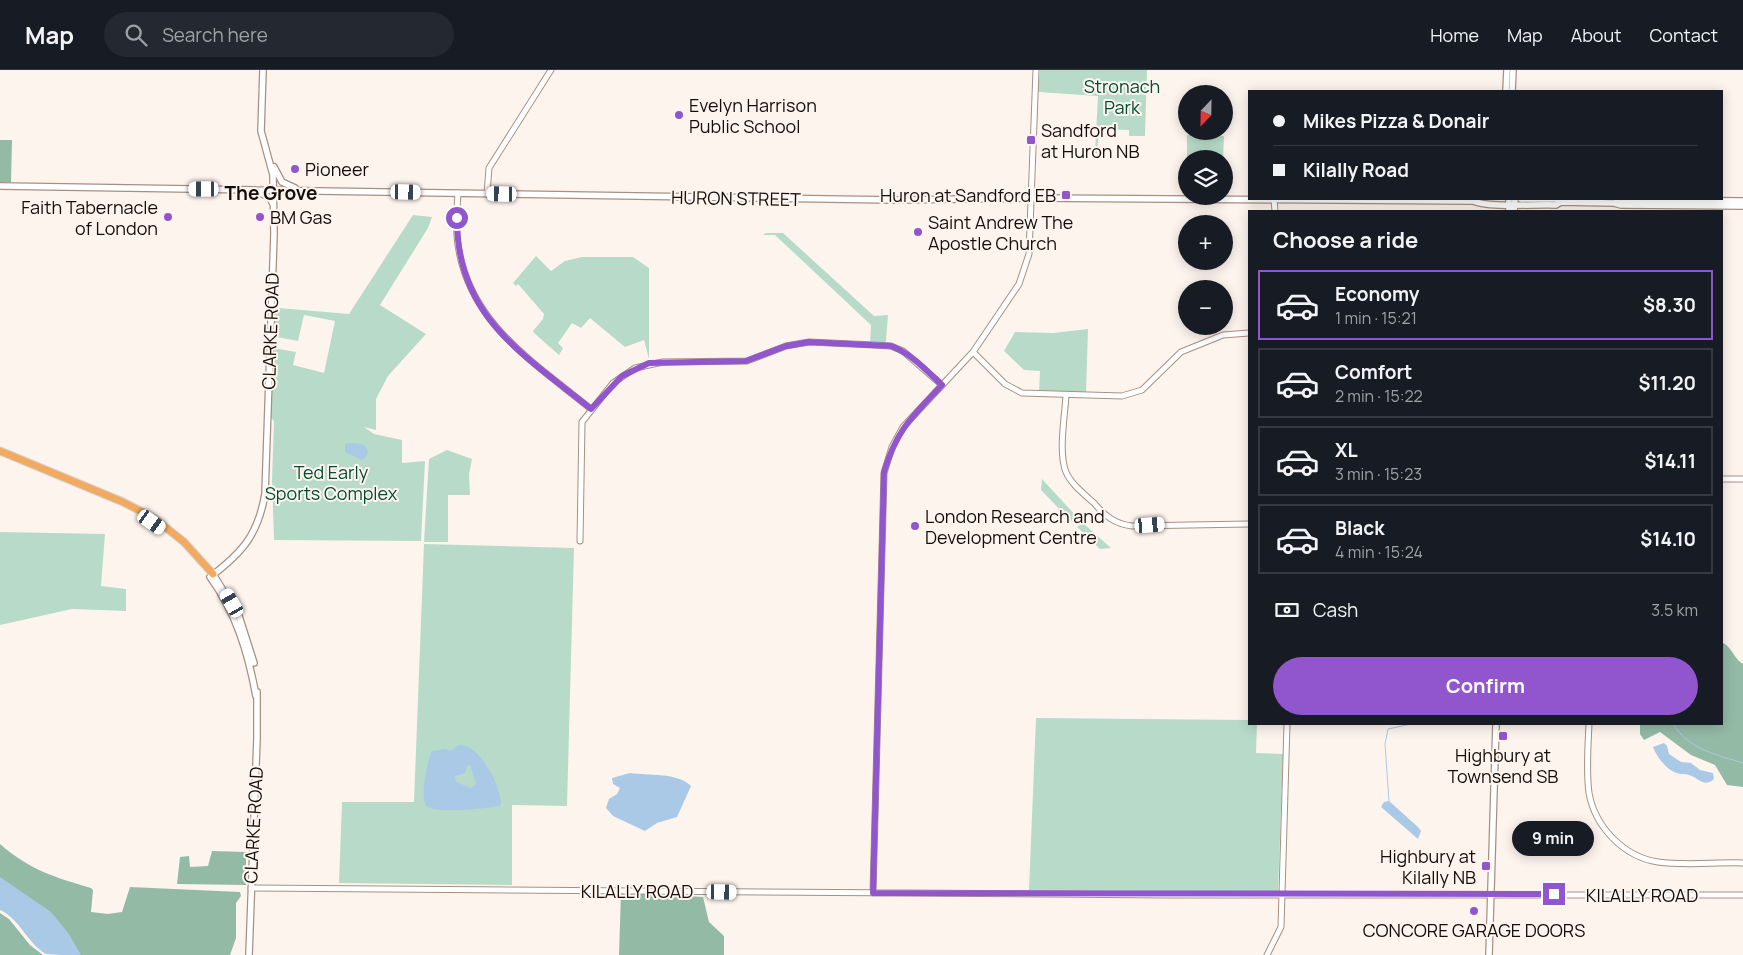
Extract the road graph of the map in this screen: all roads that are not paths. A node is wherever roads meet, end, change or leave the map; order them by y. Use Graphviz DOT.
graph roads {
  1 [pos="263,70"];
  2 [pos="551,70"];
  3 [pos="1036,70"];
  4 [pos="1507,70"];
  5 [pos="1512,70"];
  6 [pos="1506,90"];
  7 [pos="1512,90"];
  8 [pos="272,164"];
  9 [pos="0,186"];
  10 [pos="254,190"];
  11 [pos="274,190"];
  12 [pos="300,190"];
  13 [pos="458,193"];
  14 [pos="487,194"];
  15 [pos="1032,198"];
  16 [pos="1248,200"];
  17 [pos="1274,200"];
  18 [pos="1474,200"];
  19 [pos="1558,200"];
  20 [pos="1743,200"];
  21 [pos="1512,201"];
  22 [pos="1562,202"];
  23 [pos="1614,203"];
  24 [pos="273,206"];
  25 [pos="1743,206"];
  26 [pos="1274,210"];
  27 [pos="1248,333"];
  28 [pos="973,352"];
  29 [pos="942,385"];
  30 [pos="1066,395"];
  31 [pos="591,409"];
  32 [pos="0,451"];
  33 [pos="1723,479"];
  34 [pos="1743,479"];
  35 [pos="1248,524"];
  36 [pos="580,541"];
  37 [pos="211,576"];
  38 [pos="1287,725"];
  39 [pos="1496,725"];
  40 [pos="1589,725"];
  41 [pos="1743,863"];
  42 [pos="250,888"];
  43 [pos="873,893"];
  44 [pos="1491,894"];
  45 [pos="1281,895"];
  46 [pos="1743,895"];
  47 [pos="249,955"];
  48 [pos="1267,955"];
  49 [pos="1489,955"];
  1 -- 8 [label="main road, CLARKE ROAD"];
  2 -- 14 [label="street"];
  3 -- 15 [label="street"];
  4 -- 6 [label="main road"];
  5 -- 7 [label="main road"];
  8 -- 11 [label="main road, CLARKE ROAD"];
  8 -- 12 [label="main road"];
  9 -- 10 [label="main road, HURON STREET"];
  10 -- 11 [label="main road, HURON STREET"];
  10 -- 24 [label="main road"];
  11 -- 12 [label="main road, HURON STREET"];
  11 -- 24 [label="main road, CLARKE ROAD"];
  12 -- 13 [label="main road, HURON STREET"];
  13 -- 14 [label="main road, HURON STREET"];
  13 -- 31 [label="street"];
  14 -- 15 [label="main road, HURON STREET"];
  15 -- 16 [label="main road, HURON STREET"];
  15 -- 28 [label="street"];
  17 -- 18 [label="main road, HURON STREET"];
  17 -- 26 [label="street"];
  18 -- 21 [label="main road, HURON STREET"];
  19 -- 22 [label="main road, HURON STREET"];
  20 -- 23 [label="main road, HURON STREET"];
  21 -- 22 [label="main road, HURON STREET"];
  22 -- 23 [label="main road, HURON STREET"];
  23 -- 25 [label="main road, HURON STREET"];
  24 -- 37 [label="main road, CLARKE ROAD"];
  27 -- 30 [label="street"];
  28 -- 29 [label="street"];
  28 -- 30 [label="street"];
  29 -- 31 [label="street"];
  29 -- 43 [label="street"];
  30 -- 35 [label="street"];
  31 -- 36 [label="street"];
  32 -- 37 [label="highway"];
  33 -- 34 [label="street"];
  37 -- 42 [label="main road, CLARKE ROAD"];
  38 -- 45 [label="street"];
  39 -- 44 [label="main road"];
  40 -- 41 [label="street"];
  42 -- 43 [label="street, KILALLY ROAD"];
  42 -- 47 [label="main road, CLARKE ROAD"];
  43 -- 45 [label="street, KILALLY ROAD"];
  44 -- 45 [label="street, KILALLY ROAD"];
  44 -- 46 [label="street, KILALLY ROAD"];
  44 -- 49 [label="main road"];
  45 -- 48 [label="street"];
}
